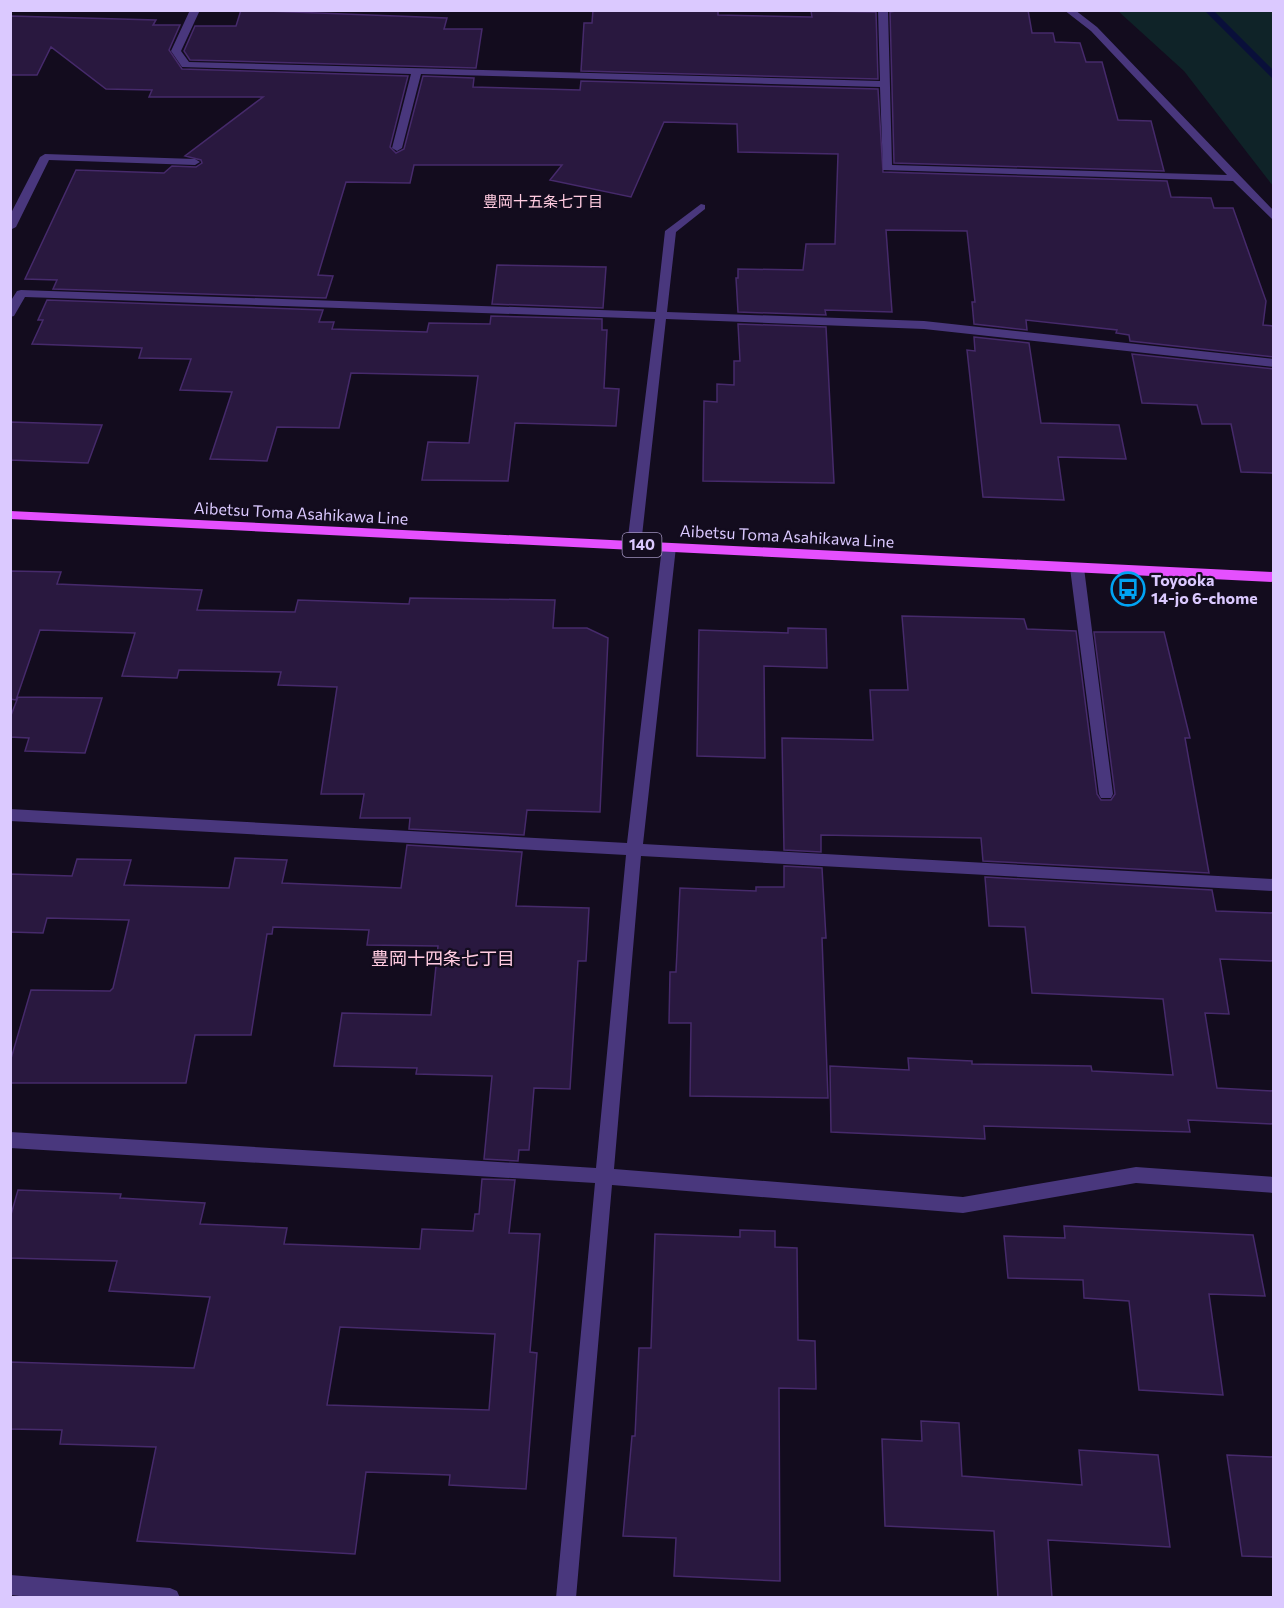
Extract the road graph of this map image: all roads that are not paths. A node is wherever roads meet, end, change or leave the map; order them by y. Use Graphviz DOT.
graph roads {
  1 [pos="195,10"];
  2 [pos="883,10"];
  3 [pos="1068,10"];
  4 [pos="416,73"];
  5 [pos="886,84"];
  6 [pos="397,148"];
  7 [pos="195,162"];
  8 [pos="1235,178"];
  9 [pos="701,207"];
  10 [pos="1274,218"];
  11 [pos="10,226"];
  12 [pos="10,314"];
  13 [pos="660,316"];
  14 [pos="1274,363"];
  15 [pos="10,515"];
  16 [pos="633,545"];
  17 [pos="669,547"];
  18 [pos="1077,568"];
  19 [pos="1274,577"];
  20 [pos="1106,794"];
  21 [pos="10,816"];
  22 [pos="634,852"];
  23 [pos="1274,885"];
  24 [pos="10,1140"];
  25 [pos="603,1176"];
  26 [pos="1274,1185"];
  27 [pos="10,1585"];
  28 [pos="170,1598"];
  29 [pos="566,1598"];
  1 -- 4 [label="street"];
  2 -- 5 [label="street"];
  3 -- 8 [label="street"];
  4 -- 5 [label="street"];
  4 -- 6 [label="street"];
  5 -- 8 [label="street"];
  7 -- 11 [label="street"];
  8 -- 10 [label="street"];
  9 -- 13 [label="street"];
  12 -- 13 [label="street"];
  13 -- 14 [label="street"];
  13 -- 16 [label="street"];
  15 -- 16 [label="main road, Aibetsu Toma Asahikawa Line / 140"];
  16 -- 17 [label="main road, Aibetsu Toma Asahikawa Line / 140"];
  17 -- 18 [label="main road, Aibetsu Toma Asahikawa Line / 140"];
  17 -- 22 [label="street"];
  18 -- 19 [label="main road, Aibetsu Toma Asahikawa Line / 140"];
  18 -- 20 [label="street"];
  21 -- 22 [label="street"];
  22 -- 23 [label="street"];
  22 -- 25 [label="street"];
  24 -- 25 [label="street"];
  25 -- 26 [label="street"];
  25 -- 29 [label="street"];
  27 -- 28 [label="street"];
}
